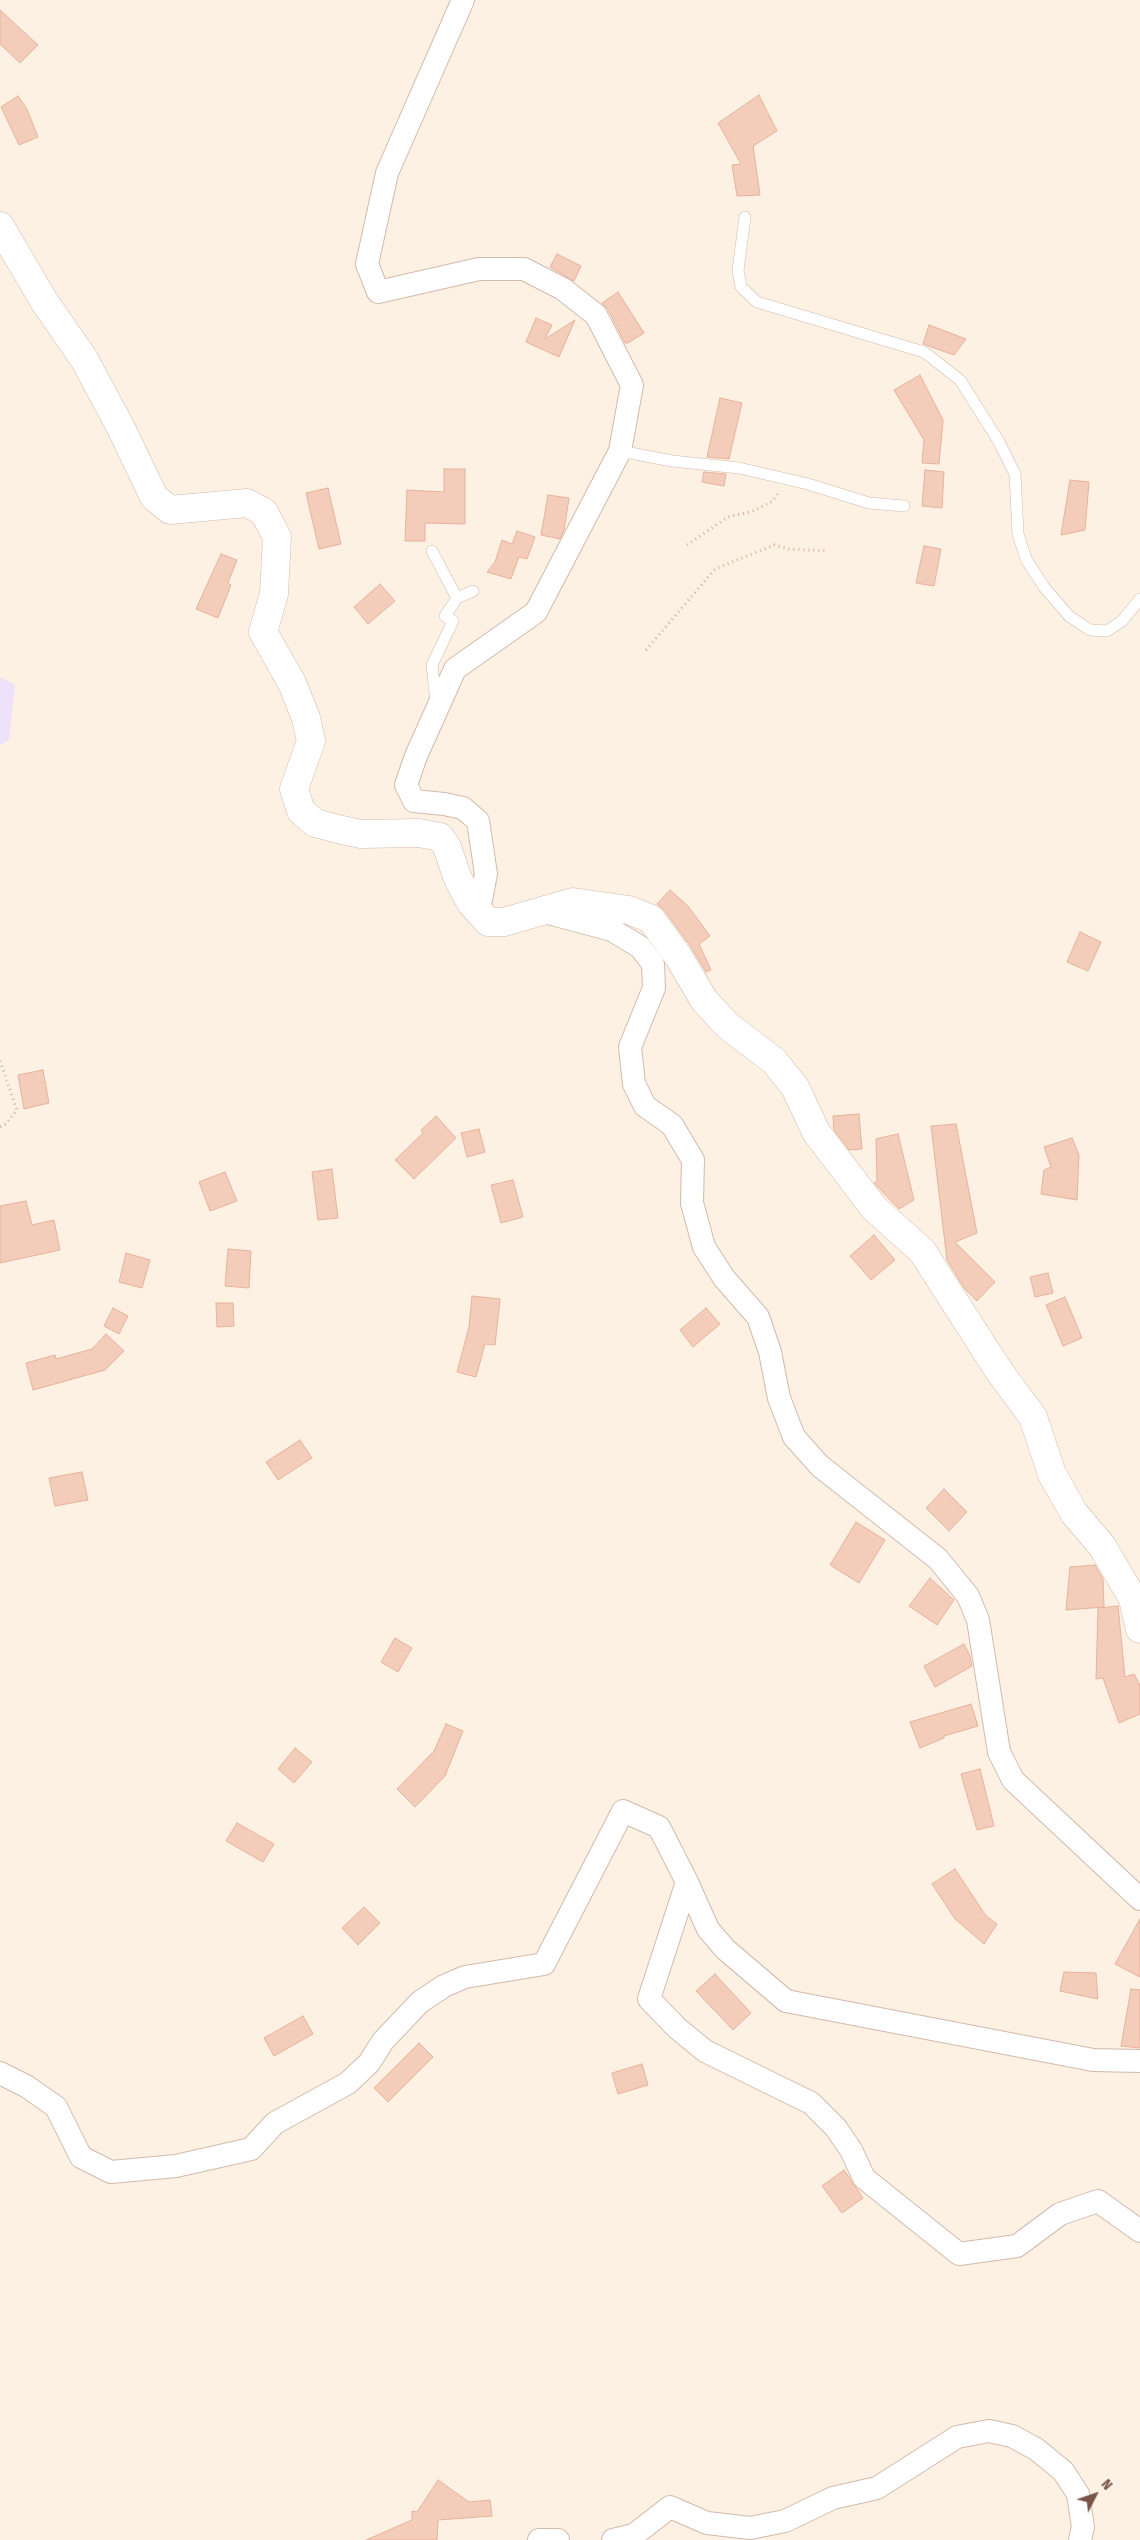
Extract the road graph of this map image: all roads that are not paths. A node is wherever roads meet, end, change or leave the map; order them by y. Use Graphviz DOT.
graph roads {
  1 [pos="464,0"];
  2 [pos="745,217"];
  3 [pos="0,226"];
  4 [pos="620,452"];
  5 [pos="904,506"];
  6 [pos="432,551"];
  7 [pos="473,591"];
  8 [pos="457,598"];
  9 [pos="1140,599"];
  10 [pos="437,708"];
  11 [pos="479,910"];
  12 [pos="541,911"];
  13 [pos="1140,1629"];
  14 [pos="687,1882"];
  15 [pos="1140,1899"];
  16 [pos="1140,2061"];
  17 [pos="0,2074"];
  18 [pos="1140,2231"];
  19 [pos="538,2540"];
  20 [pos="558,2540"];
  21 [pos="613,2540"];
  22 [pos="1080,2540"];
  1 -- 4 [label="street"];
  2 -- 9 [label="lane"];
  3 -- 11 [label="main road"];
  4 -- 5 [label="lane"];
  4 -- 10 [label="street"];
  6 -- 8 [label="lane"];
  7 -- 8 [label="lane"];
  8 -- 10 [label="lane"];
  10 -- 11 [label="street"];
  11 -- 12 [label="main road"];
  12 -- 13 [label="main road"];
  12 -- 15 [label="street"];
  14 -- 16 [label="street"];
  14 -- 17 [label="street"];
  14 -- 18 [label="street"];
  19 -- 20 [label="street"];
  21 -- 22 [label="street"];
}
